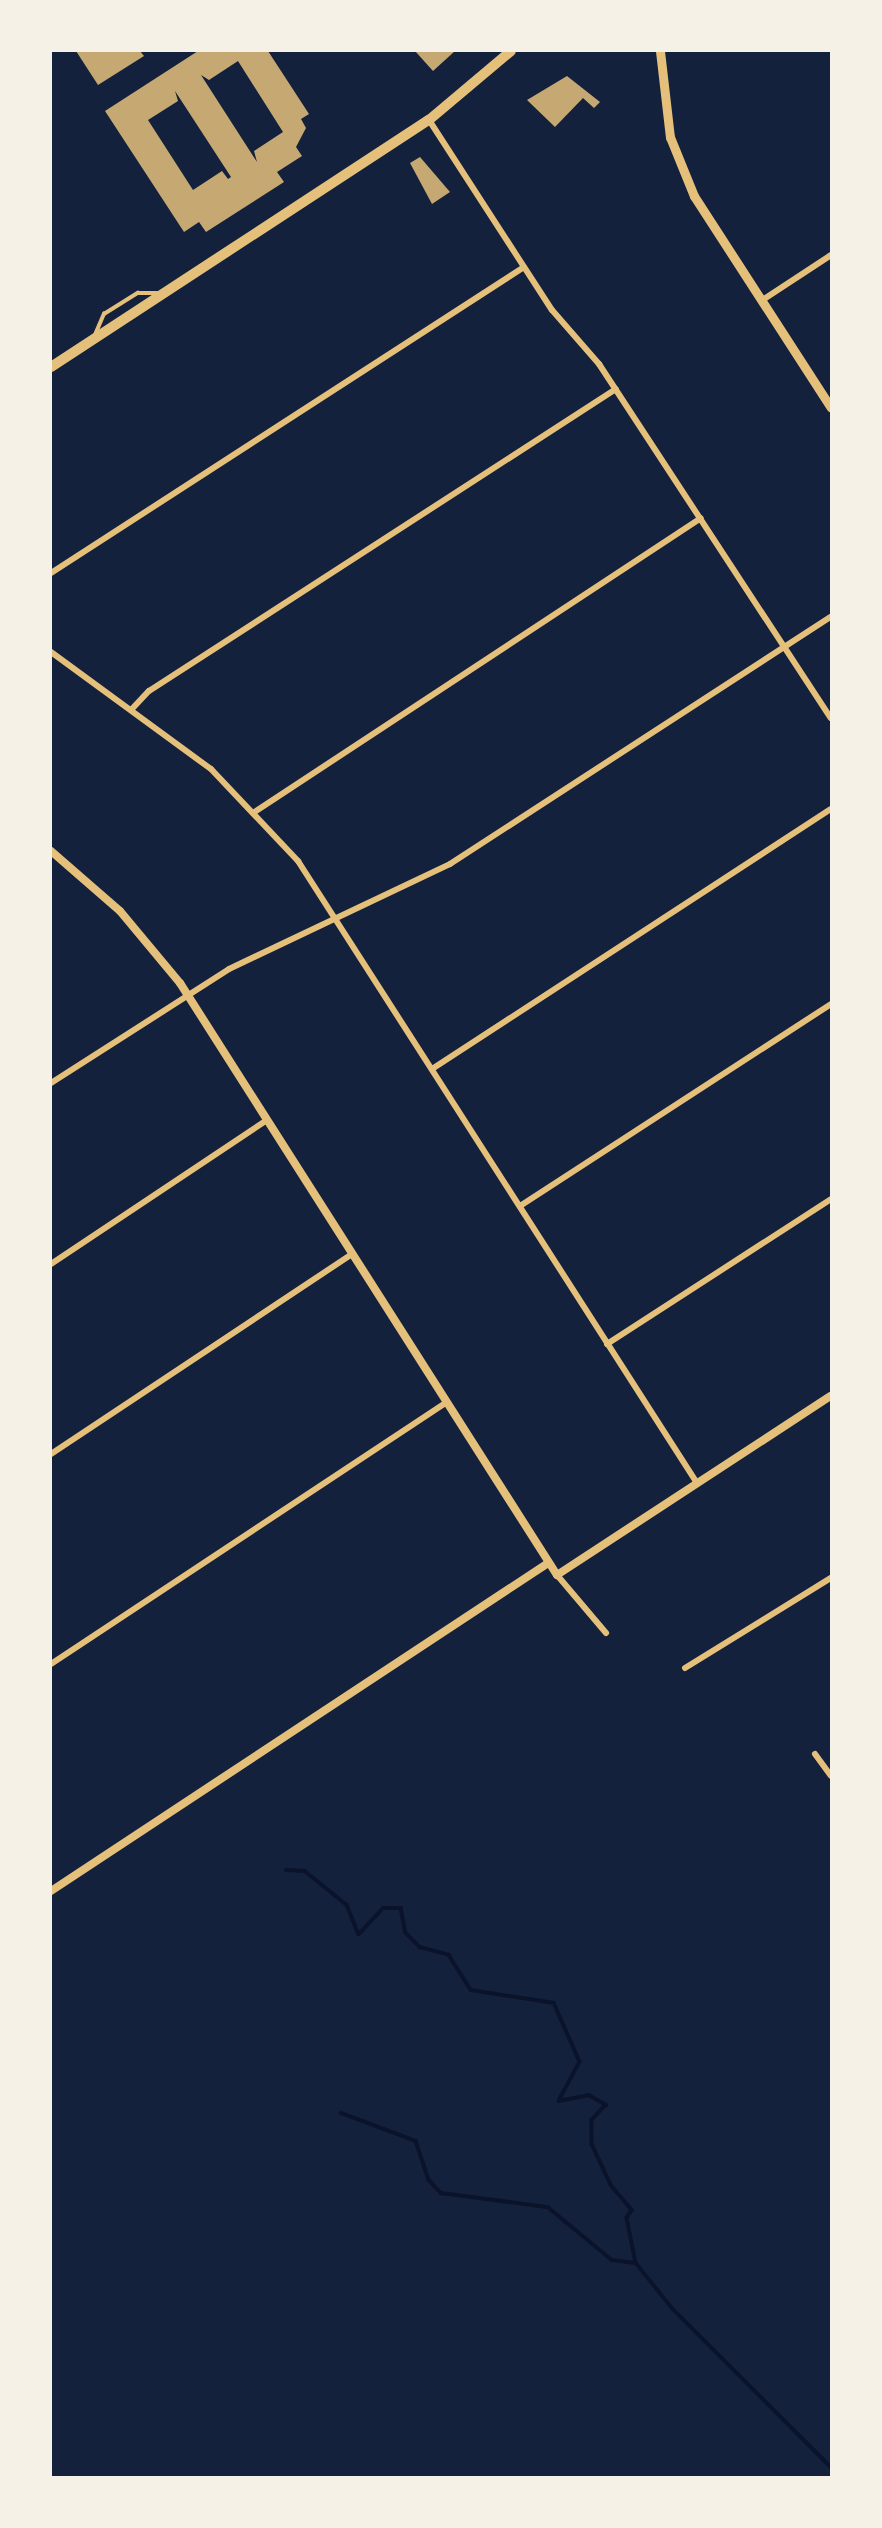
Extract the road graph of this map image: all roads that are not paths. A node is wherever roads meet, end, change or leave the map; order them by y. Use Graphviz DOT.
graph roads {
  1 [pos="511,51"];
  2 [pos="660,51"];
  3 [pos="429,120"];
  4 [pos="831,255"];
  5 [pos="524,267"];
  6 [pos="761,300"];
  7 [pos="51,367"];
  8 [pos="616,389"];
  9 [pos="831,408"];
  10 [pos="701,518"];
  11 [pos="51,573"];
  12 [pos="831,617"];
  13 [pos="785,648"];
  14 [pos="51,652"];
  15 [pos="131,710"];
  16 [pos="831,718"];
  17 [pos="831,808"];
  18 [pos="253,813"];
  19 [pos="51,851"];
  20 [pos="338,919"];
  21 [pos="188,995"];
  22 [pos="831,1003"];
  23 [pos="432,1069"];
  24 [pos="51,1083"];
  25 [pos="267,1121"];
  26 [pos="831,1199"];
  27 [pos="520,1206"];
  28 [pos="352,1254"];
  29 [pos="51,1264"];
  30 [pos="607,1344"];
  31 [pos="831,1396"];
  32 [pos="446,1403"];
  33 [pos="51,1454"];
  34 [pos="696,1483"];
  35 [pos="548,1563"];
  36 [pos="557,1575"];
  37 [pos="831,1578"];
  38 [pos="606,1633"];
  39 [pos="51,1664"];
  40 [pos="685,1668"];
  41 [pos="815,1754"];
  42 [pos="831,1776"];
  43 [pos="51,1891"];
  1 -- 3 [label="main road"];
  2 -- 6 [label="main road"];
  3 -- 5 [label="street"];
  3 -- 7 [label="main road"];
  4 -- 6 [label="street"];
  5 -- 8 [label="street"];
  5 -- 11 [label="street"];
  6 -- 9 [label="main road"];
  8 -- 10 [label="street"];
  8 -- 15 [label="street"];
  10 -- 13 [label="street"];
  10 -- 18 [label="street"];
  12 -- 13 [label="street"];
  13 -- 16 [label="street"];
  13 -- 20 [label="street"];
  14 -- 15 [label="street"];
  15 -- 18 [label="street"];
  17 -- 23 [label="street"];
  18 -- 20 [label="street"];
  19 -- 21 [label="street"];
  20 -- 21 [label="street"];
  20 -- 23 [label="street"];
  21 -- 24 [label="street"];
  21 -- 25 [label="street"];
  22 -- 27 [label="street"];
  23 -- 27 [label="street"];
  25 -- 28 [label="street"];
  25 -- 29 [label="street"];
  26 -- 30 [label="street"];
  27 -- 30 [label="street"];
  28 -- 32 [label="street"];
  28 -- 33 [label="street"];
  30 -- 34 [label="street"];
  31 -- 34 [label="street"];
  32 -- 35 [label="street"];
  32 -- 39 [label="street"];
  34 -- 36 [label="street"];
  35 -- 36 [label="street"];
  35 -- 43 [label="street"];
  36 -- 38 [label="street"];
  37 -- 40 [label="street"];
  41 -- 42 [label="street"];
}
